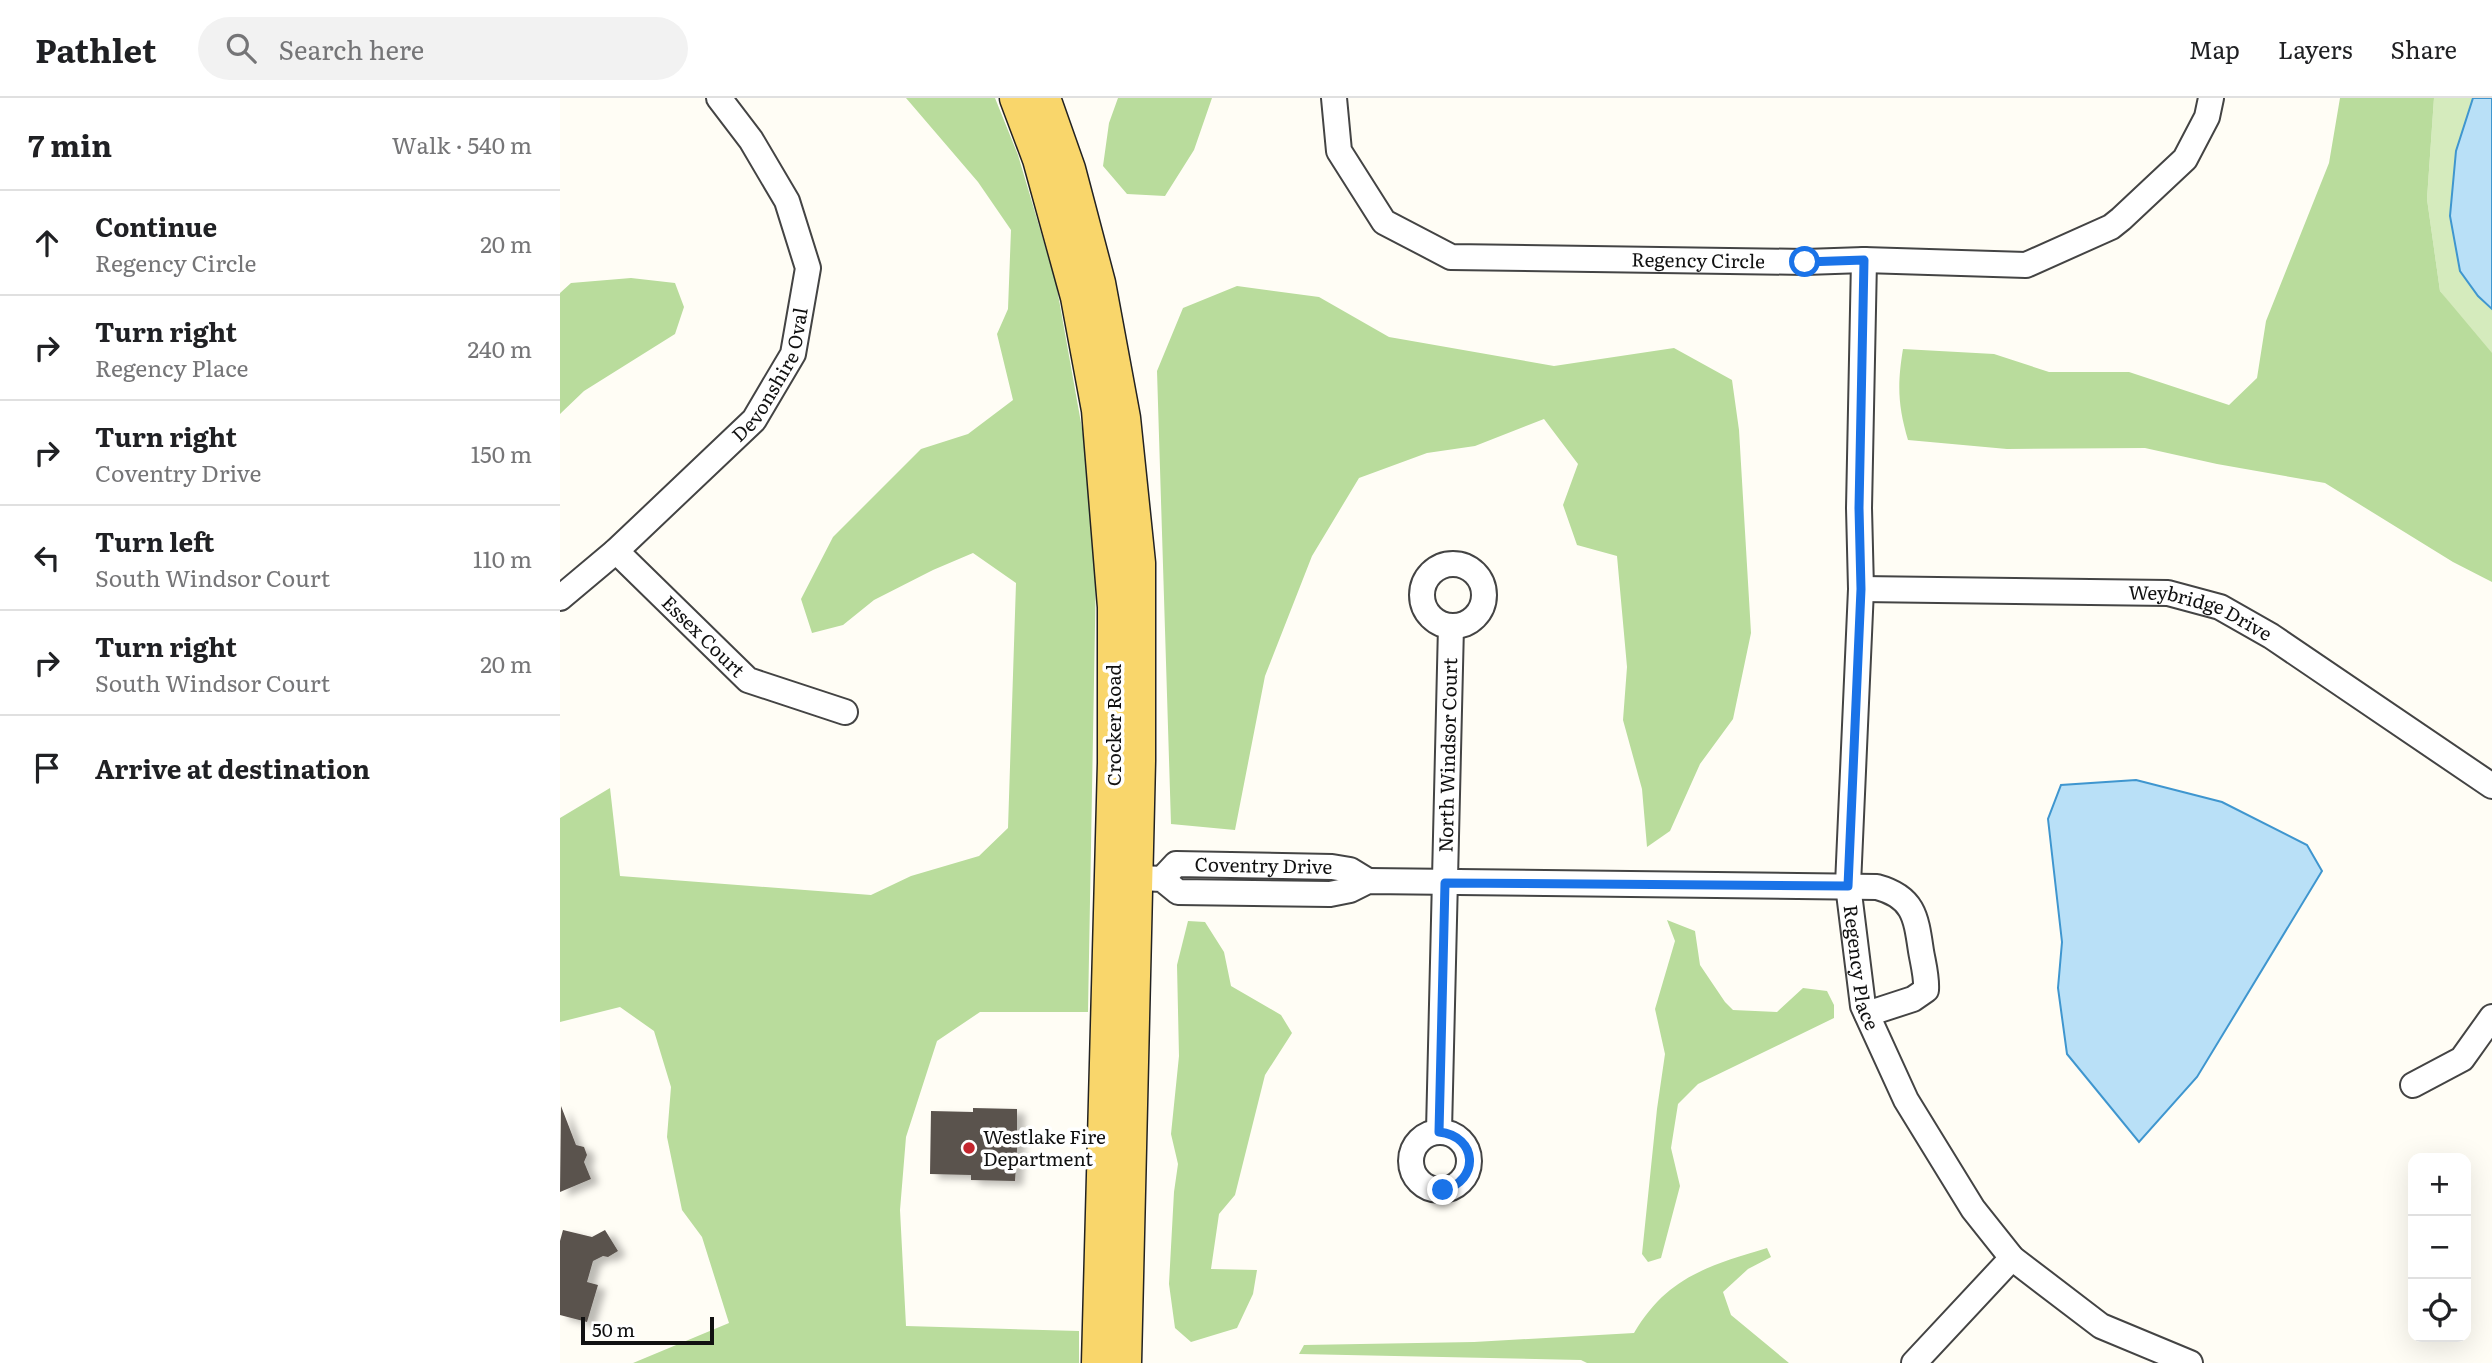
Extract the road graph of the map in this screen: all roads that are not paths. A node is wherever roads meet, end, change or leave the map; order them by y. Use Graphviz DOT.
graph roads {
  1 [pos="719,98"];
  2 [pos="1016,98"];
  3 [pos="1044,98"];
  4 [pos="1334,98"];
  5 [pos="2211,98"];
  6 [pos="1864,260"];
  7 [pos="616,551"];
  8 [pos="1861,589"];
  9 [pos="560,598"];
  10 [pos="1451,626"];
  11 [pos="845,712"];
  12 [pos="2492,786"];
  13 [pos="1137,878"];
  14 [pos="1445,883"];
  15 [pos="1848,886"];
  16 [pos="1867,1014"];
  17 [pos="2492,1017"];
  18 [pos="2413,1085"];
  19 [pos="1439,1132"];
  20 [pos="2012,1258"];
  21 [pos="1098,1363"];
  22 [pos="1125,1363"];
  23 [pos="1914,1363"];
  24 [pos="2190,1363"];
  1 -- 7 [label="street, Devonshire Oval"];
  2 -- 13 [label="main road, Crocker Road"];
  3 -- 13 [label="main road, Crocker Road"];
  4 -- 6 [label="street, Regency Circle"];
  5 -- 6 [label="street, Regency Circle"];
  6 -- 8 [label="street, Regency Place"];
  7 -- 9 [label="street, Devonshire Oval"];
  7 -- 11 [label="street, Essex Court"];
  8 -- 12 [label="street, Weybridge Drive"];
  8 -- 15 [label="street, Regency Place"];
  10 -- 14 [label="street, North Windsor Court"];
  13 -- 14 [label="street, Coventry Drive"];
  13 -- 21 [label="main road, Crocker Road"];
  13 -- 22 [label="main road, Crocker Road"];
  14 -- 15 [label="street, Coventry Drive"];
  14 -- 19 [label="street, North Windsor Court"];
  15 -- 16 [label="street, Regency Place"];
  15 -- 16 [label="street, Coventry Drive"];
  16 -- 20 [label="street, Regency Place"];
  17 -- 18 [label="street"];
  20 -- 23 [label="street"];
  20 -- 24 [label="street, Regency Place"];
}
